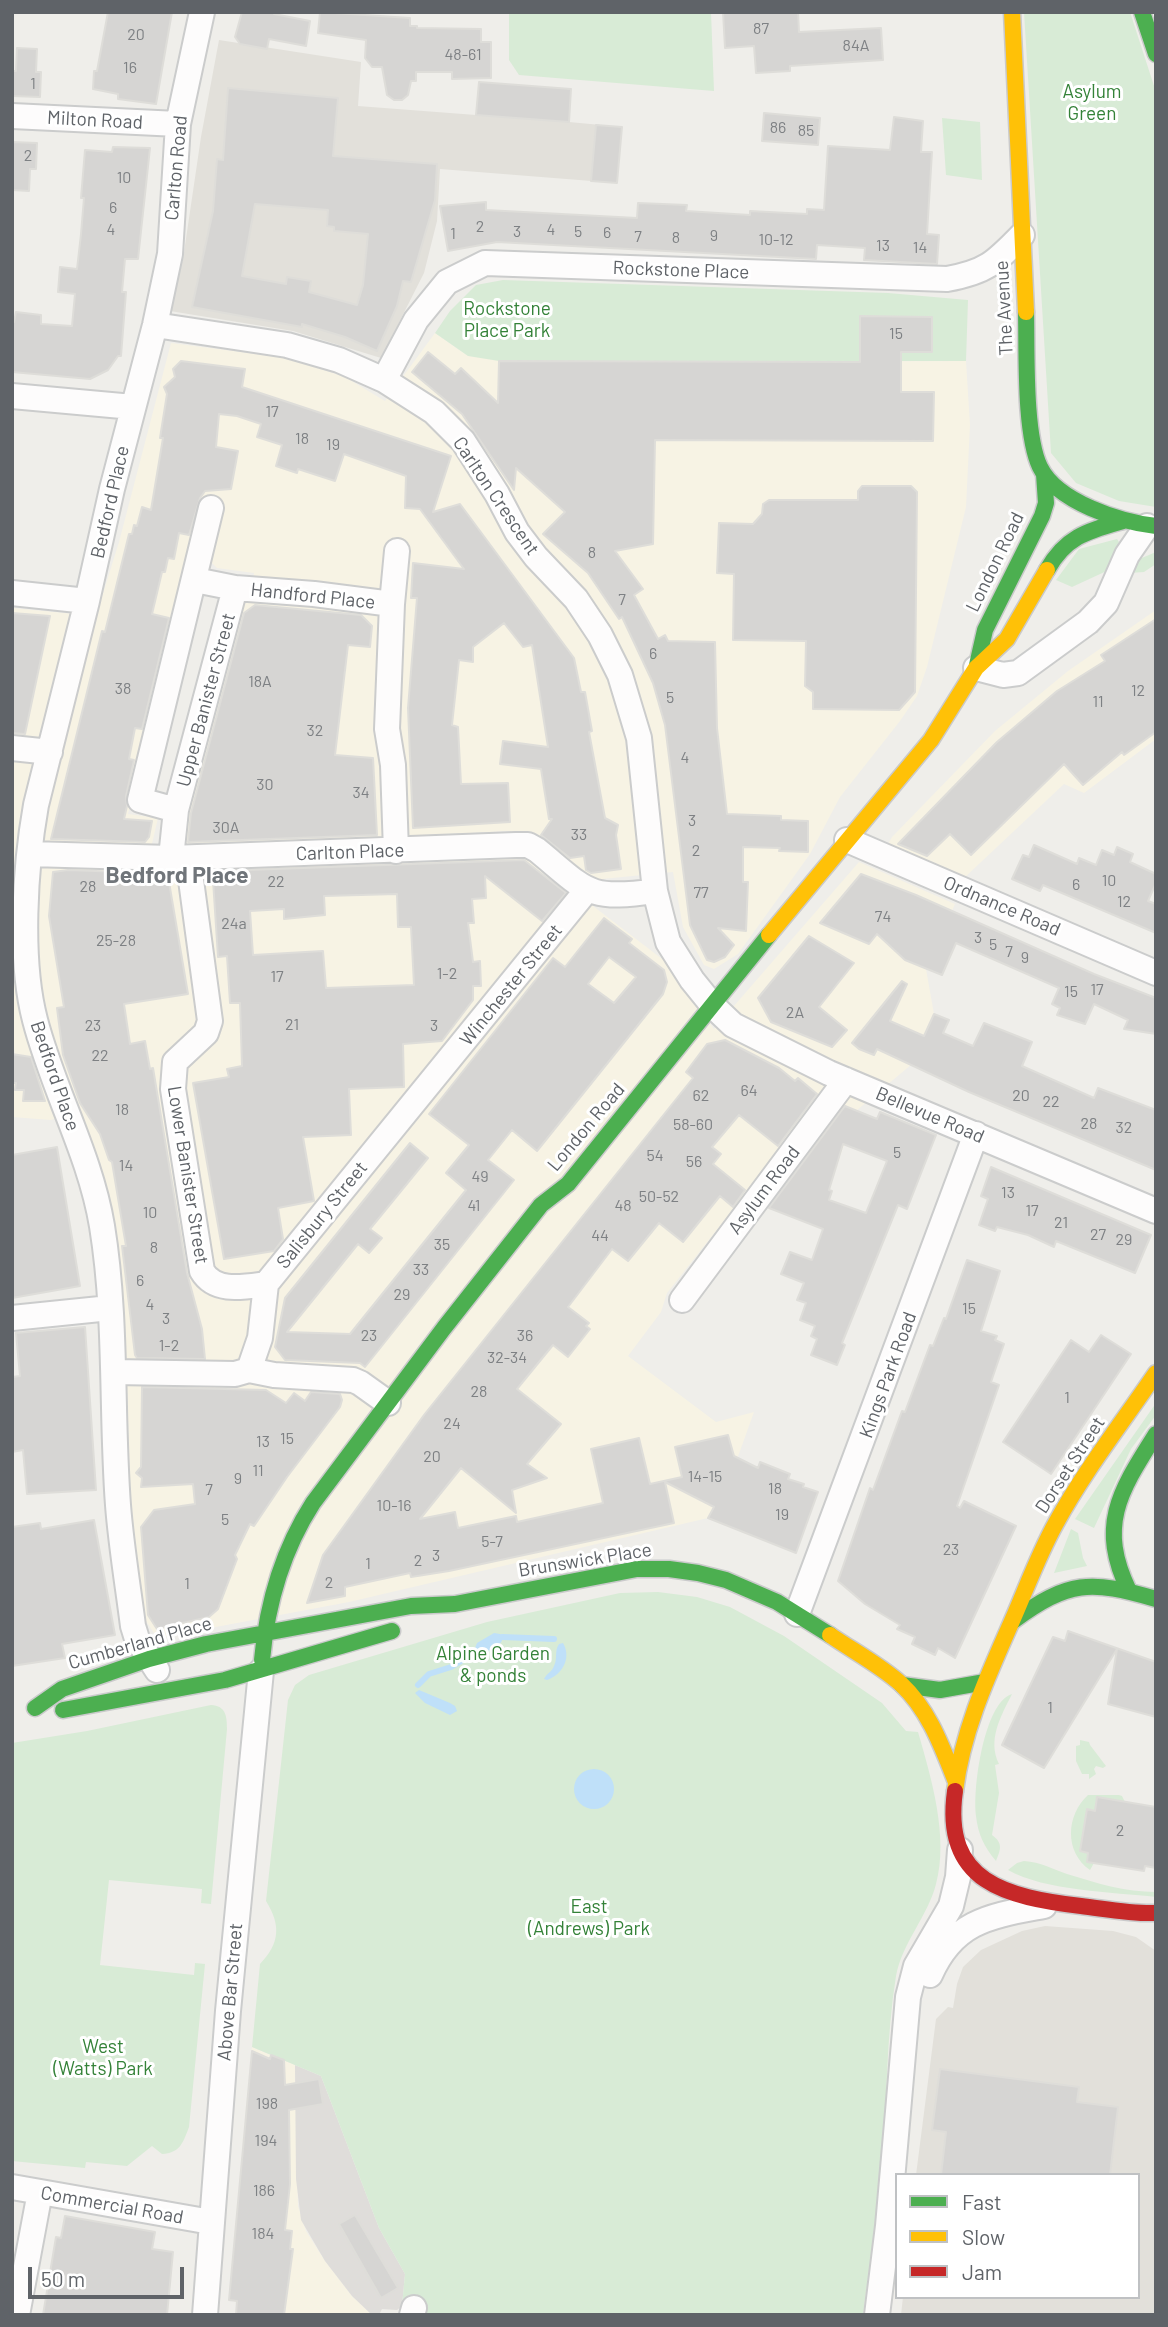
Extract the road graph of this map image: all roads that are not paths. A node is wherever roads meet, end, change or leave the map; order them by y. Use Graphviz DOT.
graph roads {
  1 [pos="202,12"];
  2 [pos="1012,12"];
  3 [pos="1142,12"];
  4 [pos="1156,54"];
  5 [pos="12,116"];
  6 [pos="178,124"];
  7 [pos="1022,235"];
  8 [pos="155,325"];
  9 [pos="384,380"];
  10 [pos="12,396"];
  11 [pos="133,407"];
  12 [pos="1044,474"];
  13 [pos="212,508"];
  14 [pos="1142,524"];
  15 [pos="397,551"];
  16 [pos="195,580"];
  17 [pos="235,588"];
  18 [pos="12,593"];
  19 [pos="87,601"];
  20 [pos="392,604"];
  21 [pos="976,668"];
  22 [pos="12,748"];
  23 [pos="50,752"];
  24 [pos="176,810"];
  25 [pos="847,840"];
  26 [pos="396,851"];
  27 [pos="30,854"];
  28 [pos="179,858"];
  29 [pos="586,891"];
  30 [pos="654,891"];
  31 [pos="1156,973"];
  32 [pos="712,1006"];
  33 [pos="23,1017"];
  34 [pos="435,1078"];
  35 [pos="846,1080"];
  36 [pos="976,1134"];
  37 [pos="1156,1211"];
  38 [pos="266,1284"];
  39 [pos="682,1300"];
  40 [pos="110,1308"];
  41 [pos="12,1318"];
  42 [pos="249,1370"];
  43 [pos="114,1372"];
  44 [pos="1156,1373"];
  45 [pos="388,1403"];
  46 [pos="1156,1434"];
  47 [pos="1129,1591"];
  48 [pos="1156,1599"];
  49 [pos="455,1604"];
  50 [pos="797,1614"];
  51 [pos="1012,1622"];
  52 [pos="264,1633"];
  53 [pos="149,1659"];
  54 [pos="261,1671"];
  55 [pos="985,1682"];
  56 [pos="902,1685"];
  57 [pos="188,1686"];
  58 [pos="956,1782"];
  59 [pos="960,1850"];
  60 [pos="1060,1903"];
  61 [pos="1152,1916"];
  62 [pos="907,2026"];
  63 [pos="12,2187"];
  64 [pos="40,2192"];
  65 [pos="211,2222"];
  66 [pos="17,2315"];
  67 [pos="205,2315"];
  68 [pos="877,2315"];
  1 -- 6 [label="street, Carlton Road"];
  2 -- 7 [label="main road, The Avenue"];
  3 -- 4 [label="main road"];
  5 -- 6 [label="street, Milton Road"];
  6 -- 8 [label="street, Carlton Road"];
  7 -- 9 [label="street, Rockstone Place"];
  7 -- 12 [label="main road, The Avenue"];
  8 -- 9 [label="street, Carlton Crescent"];
  8 -- 11 [label="street, Bedford Place"];
  9 -- 30 [label="street, Carlton Crescent"];
  10 -- 11 [label="street"];
  11 -- 19 [label="street, Bedford Place"];
  12 -- 14 [label="main road"];
  12 -- 21 [label="main road, London Road"];
  13 -- 16 [label="street, Upper Banister Street"];
  14 -- 21 [label="main road, London Road"];
  14 -- 21 [label="street"];
  15 -- 20 [label="street"];
  16 -- 17 [label="street, Upper Banister Street"];
  16 -- 24 [label="street, Upper Banister Street"];
  17 -- 20 [label="street, Handford Place"];
  17 -- 24 [label="street, Upper Banister Street"];
  18 -- 19 [label="street"];
  19 -- 23 [label="street, Bedford Place"];
  20 -- 26 [label="street"];
  21 -- 25 [label="main road, London Road"];
  22 -- 23 [label="street"];
  23 -- 27 [label="street, Bedford Place"];
  24 -- 28 [label="street, Upper Banister Street"];
  25 -- 31 [label="street, Ordnance Road"];
  25 -- 32 [label="main road, London Road"];
  26 -- 28 [label="street, Carlton Place"];
  26 -- 29 [label="street, Carlton Place"];
  27 -- 28 [label="street, Carlton Place"];
  27 -- 33 [label="street, Bedford Place"];
  28 -- 38 [label="street, Lower Banister Street"];
  29 -- 30 [label="street"];
  29 -- 34 [label="street, Winchester Street"];
  30 -- 32 [label="street, Carlton Crescent"];
  32 -- 35 [label="street, Bellevue Road"];
  32 -- 45 [label="main road, London Road"];
  33 -- 40 [label="street, Bedford Place"];
  34 -- 38 [label="street, Salisbury Street"];
  35 -- 36 [label="street, Bellevue Road"];
  35 -- 39 [label="street, Asylum Road"];
  36 -- 37 [label="street, Bellevue Road"];
  36 -- 50 [label="street, Kings Park Road"];
  38 -- 42 [label="street, Salisbury Street"];
  40 -- 41 [label="street"];
  40 -- 43 [label="street, Bedford Place"];
  42 -- 43 [label="street"];
  42 -- 45 [label="street"];
  43 -- 53 [label="street, Bedford Place"];
  44 -- 51 [label="main road, Dorset Street"];
  45 -- 52 [label="main road, London Road"];
  46 -- 47 [label="main road"];
  47 -- 48 [label="main road"];
  47 -- 51 [label="main road"];
  49 -- 50 [label="main road, Brunswick Place"];
  49 -- 52 [label="main road, Brunswick Place"];
  49 -- 54 [label="main road, Brunswick Place"];
  50 -- 56 [label="main road, Brunswick Place"];
  51 -- 55 [label="main road, Dorset Street"];
  52 -- 53 [label="main road, Cumberland Place"];
  52 -- 54 [label="main road, London Road"];
  53 -- 57 [label="street, Bedford Place"];
  53 -- 57 [label="main road, Cumberland Place"];
  54 -- 57 [label="main road, Cumberland Place"];
  54 -- 65 [label="street, Above Bar Street"];
  55 -- 56 [label="main road, Brunswick Place"];
  55 -- 58 [label="main road, Dorset Street"];
  56 -- 58 [label="main road, Brunswick Place"];
  58 -- 59 [label="main road"];
  59 -- 60 [label="main road"];
  59 -- 62 [label="street"];
  60 -- 61 [label="main road"];
  60 -- 62 [label="street"];
  62 -- 68 [label="street"];
  63 -- 64 [label="street, Commercial Road"];
  64 -- 65 [label="street, Commercial Road"];
  64 -- 66 [label="street"];
  65 -- 67 [label="street, Above Bar Street"];
}
